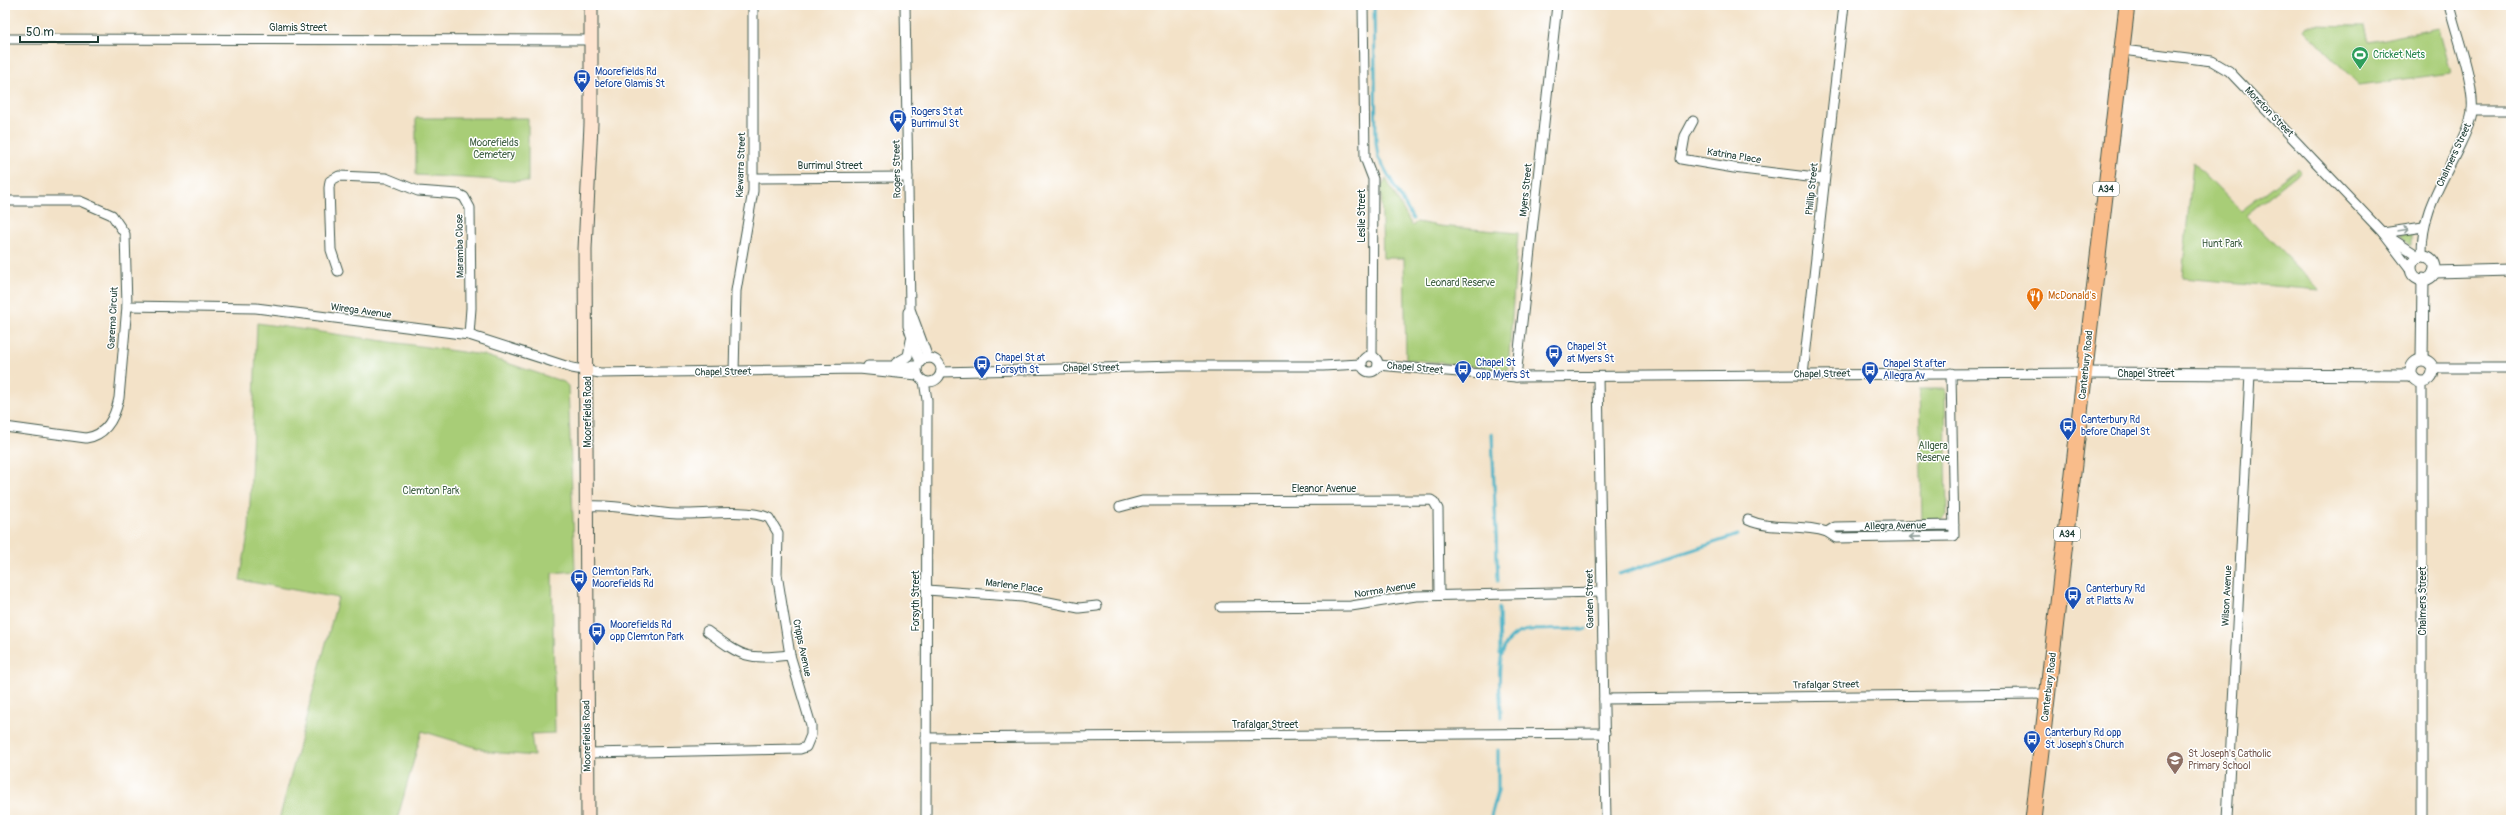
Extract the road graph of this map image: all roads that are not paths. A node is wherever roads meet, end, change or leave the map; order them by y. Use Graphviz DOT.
graph roads {
  1 [pos="591,5"];
  2 [pos="753,5"];
  3 [pos="906,5"];
  4 [pos="1363,5"];
  5 [pos="1557,5"];
  6 [pos="1844,5"];
  7 [pos="2127,5"];
  8 [pos="2448,5"];
  9 [pos="5,39"];
  10 [pos="591,40"];
  11 [pos="2123,50"];
  12 [pos="2472,110"];
  13 [pos="2511,110"];
  14 [pos="1693,121"];
  15 [pos="908,177"];
  16 [pos="753,178"];
  17 [pos="1824,179"];
  18 [pos="5,201"];
  19 [pos="2423,227"];
  20 [pos="2383,234"];
  21 [pos="2421,256"];
  22 [pos="2511,270"];
  23 [pos="338,271"];
  24 [pos="2412,271"];
  25 [pos="2434,272"];
  26 [pos="2423,279"];
  27 [pos="127,306"];
  28 [pos="910,309"];
  29 [pos="469,335"];
  30 [pos="911,337"];
  31 [pos="1372,356"];
  32 [pos="2422,359"];
  33 [pos="888,364"];
  34 [pos="1361,364"];
  35 [pos="1378,365"];
  36 [pos="921,368"];
  37 [pos="2433,368"];
  38 [pos="2511,368"];
  39 [pos="859,369"];
  40 [pos="588,371"];
  41 [pos="734,372"];
  42 [pos="940,372"];
  43 [pos="1951,373"];
  44 [pos="2084,373"];
  45 [pos="2250,374"];
  46 [pos="1803,375"];
  47 [pos="2411,375"];
  48 [pos="1516,377"];
  49 [pos="1598,377"];
  50 [pos="2422,382"];
  51 [pos="5,427"];
  52 [pos="588,506"];
  53 [pos="1120,507"];
  54 [pos="1748,520"];
  55 [pos="1954,525"];
  56 [pos="1827,532"];
  57 [pos="927,590"];
  58 [pos="1601,592"];
  59 [pos="1439,595"];
  60 [pos="1097,606"];
  61 [pos="1221,606"];
  62 [pos="707,631"];
  63 [pos="790,655"];
  64 [pos="2048,694"];
  65 [pos="1604,699"];
  66 [pos="1605,733"];
  67 [pos="926,738"];
  68 [pos="588,753"];
  69 [pos="588,820"];
  70 [pos="926,820"];
  71 [pos="1606,820"];
  72 [pos="2033,820"];
  73 [pos="2227,820"];
  74 [pos="2422,820"];
  1 -- 10 [label="main road, Moorefields Road"];
  2 -- 16 [label="street, Kiewarra Street"];
  3 -- 15 [label="street, Rogers Street"];
  4 -- 31 [label="street, Leslie Street"];
  5 -- 48 [label="street, Myers Street"];
  6 -- 17 [label="street, Phillip Street"];
  7 -- 11 [label="highway, Canterbury Road / A34"];
  8 -- 12 [label="street, Chalmers Street"];
  9 -- 10 [label="street, Glamis Street"];
  10 -- 40 [label="main road, Moorefields Road"];
  11 -- 20 [label="street, Moreton Street"];
  11 -- 44 [label="highway, Canterbury Road / A34"];
  12 -- 13 [label="street"];
  12 -- 19 [label="street, Chalmers Street"];
  14 -- 17 [label="street, Katrina Place"];
  15 -- 16 [label="street, Burrimul Street"];
  15 -- 28 [label="street, Rogers Street"];
  16 -- 41 [label="street, Kiewarra Street"];
  17 -- 46 [label="street, Phillip Street"];
  18 -- 27 [label="street, Garema Circuit"];
  20 -- 19 [label="street, one-way"];
  19 -- 21 [label="street, Chalmers Street"];
  20 -- 21 [label="street, Moreton Street"];
  20 -- 24 [label="street, Moreton Street"];
  21 -- 24 [label="street"];
  21 -- 25 [label="street"];
  22 -- 25 [label="street"];
  23 -- 29 [label="street, Maramba Close"];
  24 -- 26 [label="street"];
  25 -- 26 [label="street"];
  26 -- 32 [label="street"];
  27 -- 29 [label="street, Wirega Avenue"];
  27 -- 51 [label="street, Garema Circuit"];
  28 -- 30 [label="street, Rogers Street"];
  28 -- 36 [label="street, Rogers Street"];
  29 -- 40 [label="street, Wirega Avenue"];
  30 -- 33 [label="street, Chapel Street"];
  30 -- 36 [label="street, Rogers Street"];
  31 -- 34 [label="street"];
  31 -- 35 [label="street"];
  32 -- 37 [label="street"];
  32 -- 47 [label="street"];
  33 -- 36 [label="street, Chapel Street"];
  33 -- 39 [label="street, Chapel Street"];
  34 -- 35 [label="street"];
  34 -- 42 [label="street, Chapel Street"];
  35 -- 48 [label="street, Chapel Street"];
  36 -- 39 [label="street, Chapel Street"];
  36 -- 42 [label="street"];
  36 -- 42 [label="street"];
  36 -- 57 [label="street, Forsyth Street"];
  37 -- 38 [label="street"];
  37 -- 50 [label="street"];
  39 -- 41 [label="street, Chapel Street"];
  40 -- 41 [label="street, Chapel Street"];
  40 -- 52 [label="main road, Moorefields Road"];
  43 -- 44 [label="street, Chapel Street"];
  43 -- 46 [label="street, Chapel Street"];
  43 -- 55 [label="street, Allegra Avenue"];
  44 -- 45 [label="street, Chapel Street"];
  44 -- 64 [label="highway, Canterbury Road / A34"];
  45 -- 47 [label="street, Chapel Street"];
  45 -- 73 [label="street, Wilson Avenue"];
  46 -- 49 [label="street, Chapel Street"];
  47 -- 50 [label="street"];
  48 -- 49 [label="street, Chapel Street"];
  49 -- 58 [label="street, Garden Street"];
  50 -- 74 [label="street, Chalmers Street"];
  52 -- 63 [label="street, Cripps Avenue"];
  52 -- 68 [label="main road, Moorefields Road"];
  53 -- 59 [label="street, Eleanor Avenue"];
  54 -- 56 [label="street, Allegra Avenue"];
  55 -- 56 [label="street, Allegra Avenue"];
  55 -- 56 [label="street, Allegra Avenue, one-way"];
  57 -- 60 [label="street, Marlene Place"];
  57 -- 67 [label="street, Forsyth Street"];
  58 -- 59 [label="street, Norma Avenue"];
  58 -- 65 [label="street, Garden Street"];
  59 -- 61 [label="street, Norma Avenue"];
  62 -- 63 [label="street"];
  63 -- 68 [label="street, Cripps Avenue"];
  64 -- 65 [label="street, Trafalgar Street"];
  64 -- 72 [label="highway, Canterbury Road / A34"];
  65 -- 66 [label="street, Garden Street"];
  66 -- 67 [label="street, Trafalgar Street"];
  66 -- 71 [label="street, Garden Street"];
  67 -- 70 [label="street, Forsyth Street"];
  68 -- 69 [label="main road, Moorefields Road"];
}
